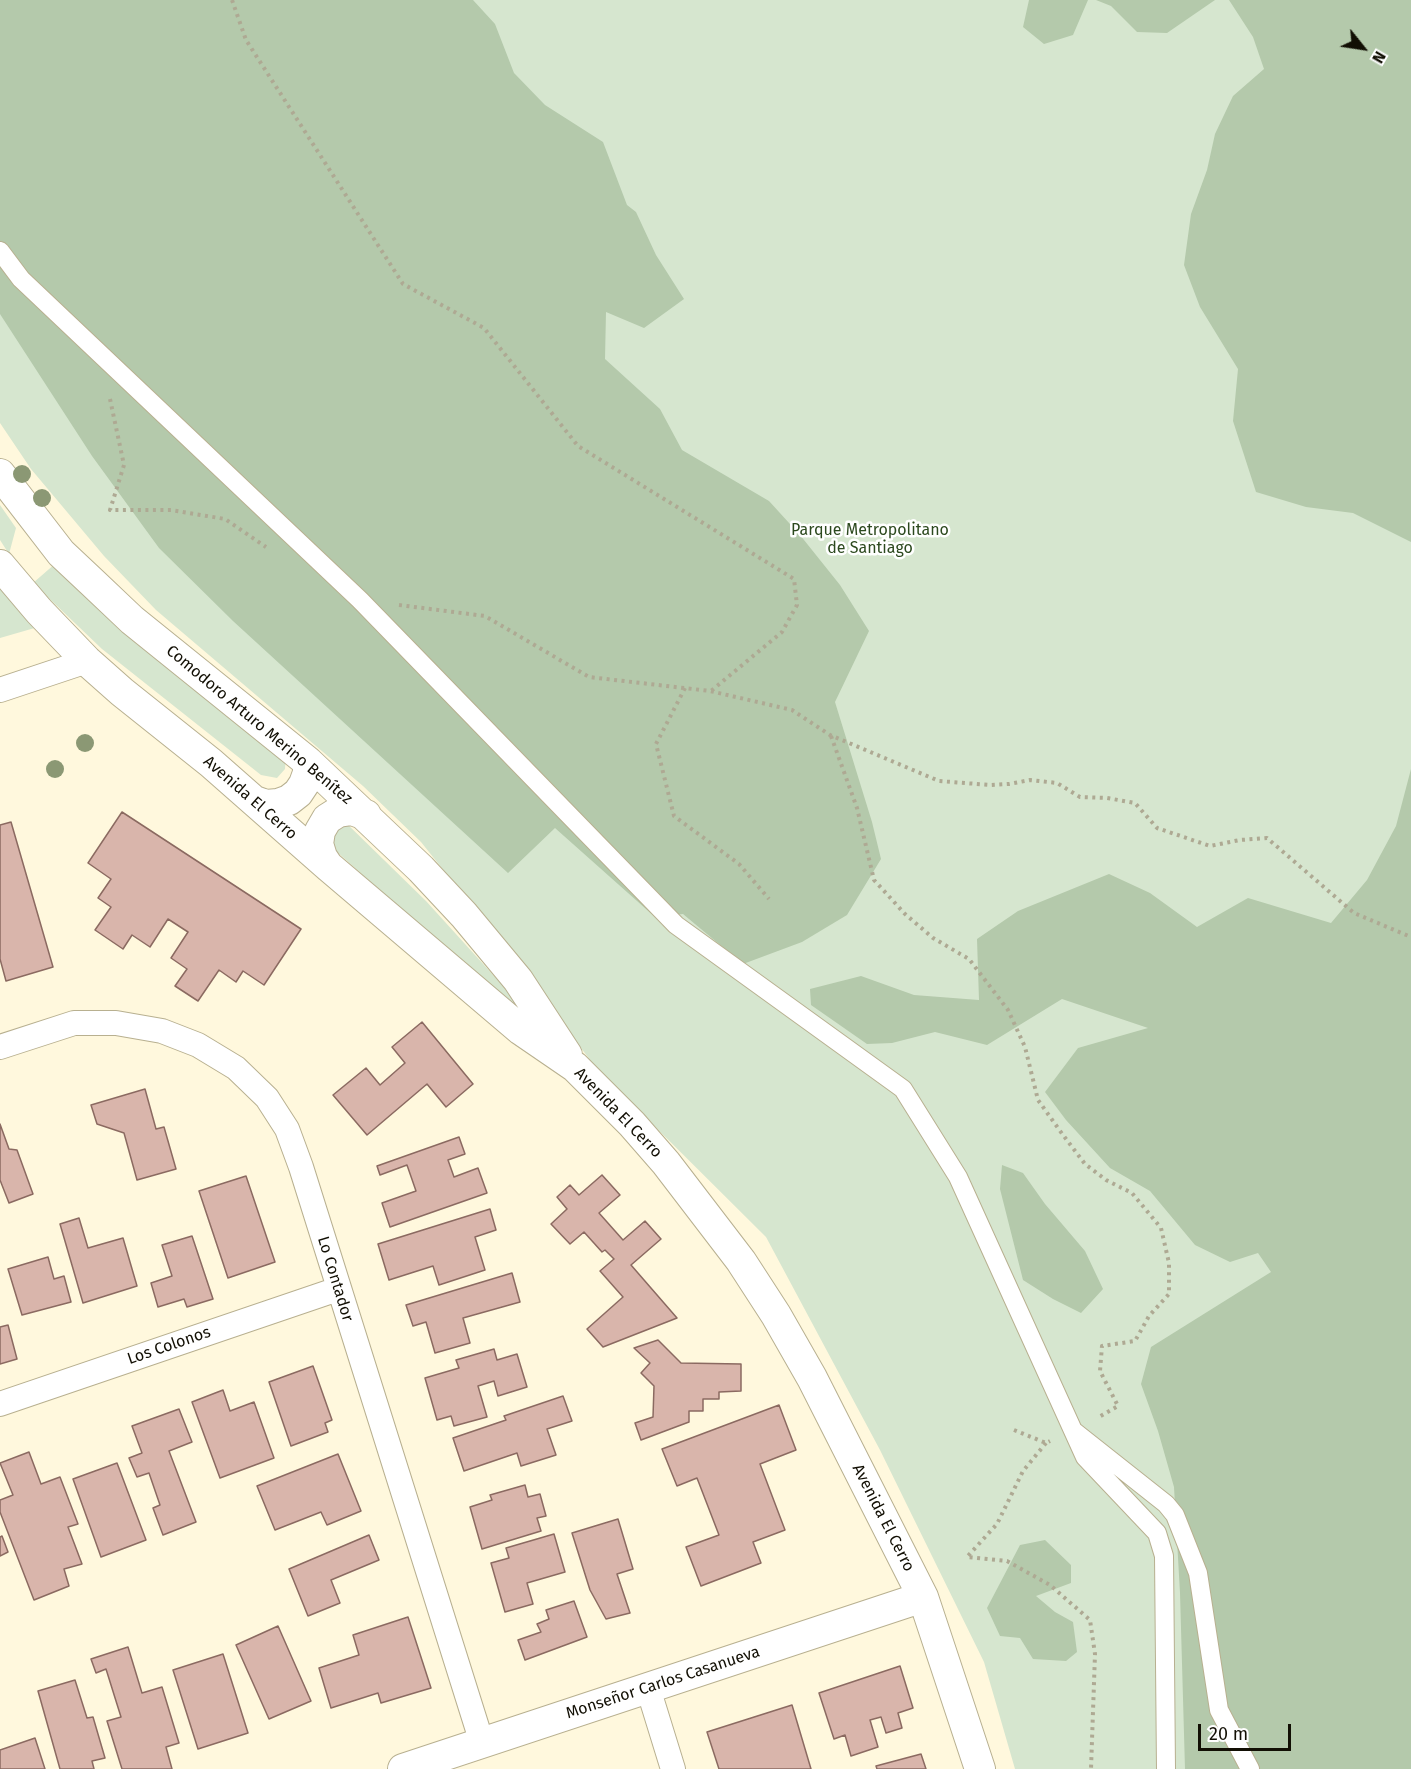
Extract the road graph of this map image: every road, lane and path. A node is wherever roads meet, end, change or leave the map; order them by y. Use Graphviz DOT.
graph roads {
  1 [pos="232,0"];
  2 [pos="0,252"];
  3 [pos="108,394"];
  4 [pos="0,474"];
  5 [pos="272,552"];
  6 [pos="0,565"];
  7 [pos="360,600"];
  8 [pos="87,661"];
  9 [pos="685,688"];
  10 [pos="0,690"];
  11 [pos="710,691"];
  12 [pos="830,735"];
  13 [pos="308,762"];
  14 [pos="255,801"];
  15 [pos="366,815"];
  16 [pos="328,866"];
  17 [pos="769,899"];
  18 [pos="1411,937"];
  19 [pos="0,1047"];
  20 [pos="575,1067"];
  21 [pos="338,1288"];
  22 [pos="0,1404"];
  23 [pos="1071,1429"];
  24 [pos="1014,1430"];
  25 [pos="1046,1443"];
  26 [pos="923,1597"];
  27 [pos="648,1688"];
  28 [pos="482,1743"];
  29 [pos="404,1769"];
  30 [pos="673,1769"];
  31 [pos="980,1769"];
  32 [pos="1091,1769"];
  33 [pos="1166,1769"];
  34 [pos="1250,1769"];
  1 -- 11 [label="path"];
  2 -- 7 [label="street"];
  3 -- 5 [label="path"];
  4 -- 13 [label="street, Comodoro Arturo Merino Benítez"];
  6 -- 8 [label="street, Avenida El Cerro"];
  7 -- 9 [label="path"];
  7 -- 23 [label="street"];
  8 -- 10 [label="street"];
  8 -- 14 [label="street, Avenida El Cerro"];
  9 -- 11 [label="path"];
  9 -- 17 [label="path"];
  11 -- 12 [label="path"];
  12 -- 18 [label="path"];
  12 -- 23 [label="path"];
  13 -- 14 [label="street"];
  13 -- 15 [label="street, Comodoro Arturo Merino Benítez"];
  14 -- 16 [label="street, Avenida El Cerro"];
  15 -- 16 [label="street"];
  15 -- 20 [label="street, Comodoro Arturo Merino Benítez"];
  16 -- 20 [label="street, Avenida El Cerro"];
  19 -- 21 [label="street, Lo Contador"];
  20 -- 26 [label="street, Avenida El Cerro"];
  21 -- 22 [label="street, Los Colonos"];
  21 -- 28 [label="street, Lo Contador"];
  23 -- 25 [label="path"];
  23 -- 33 [label="street"];
  23 -- 34 [label="street"];
  24 -- 25 [label="path"];
  25 -- 32 [label="path"];
  26 -- 27 [label="street, Monseñor Carlos Casanueva"];
  26 -- 31 [label="street, Avenida El Cerro"];
  27 -- 28 [label="street, Monseñor Carlos Casanueva"];
  27 -- 30 [label="street"];
  28 -- 29 [label="street, Monseñor Carlos Casanueva"];
}
